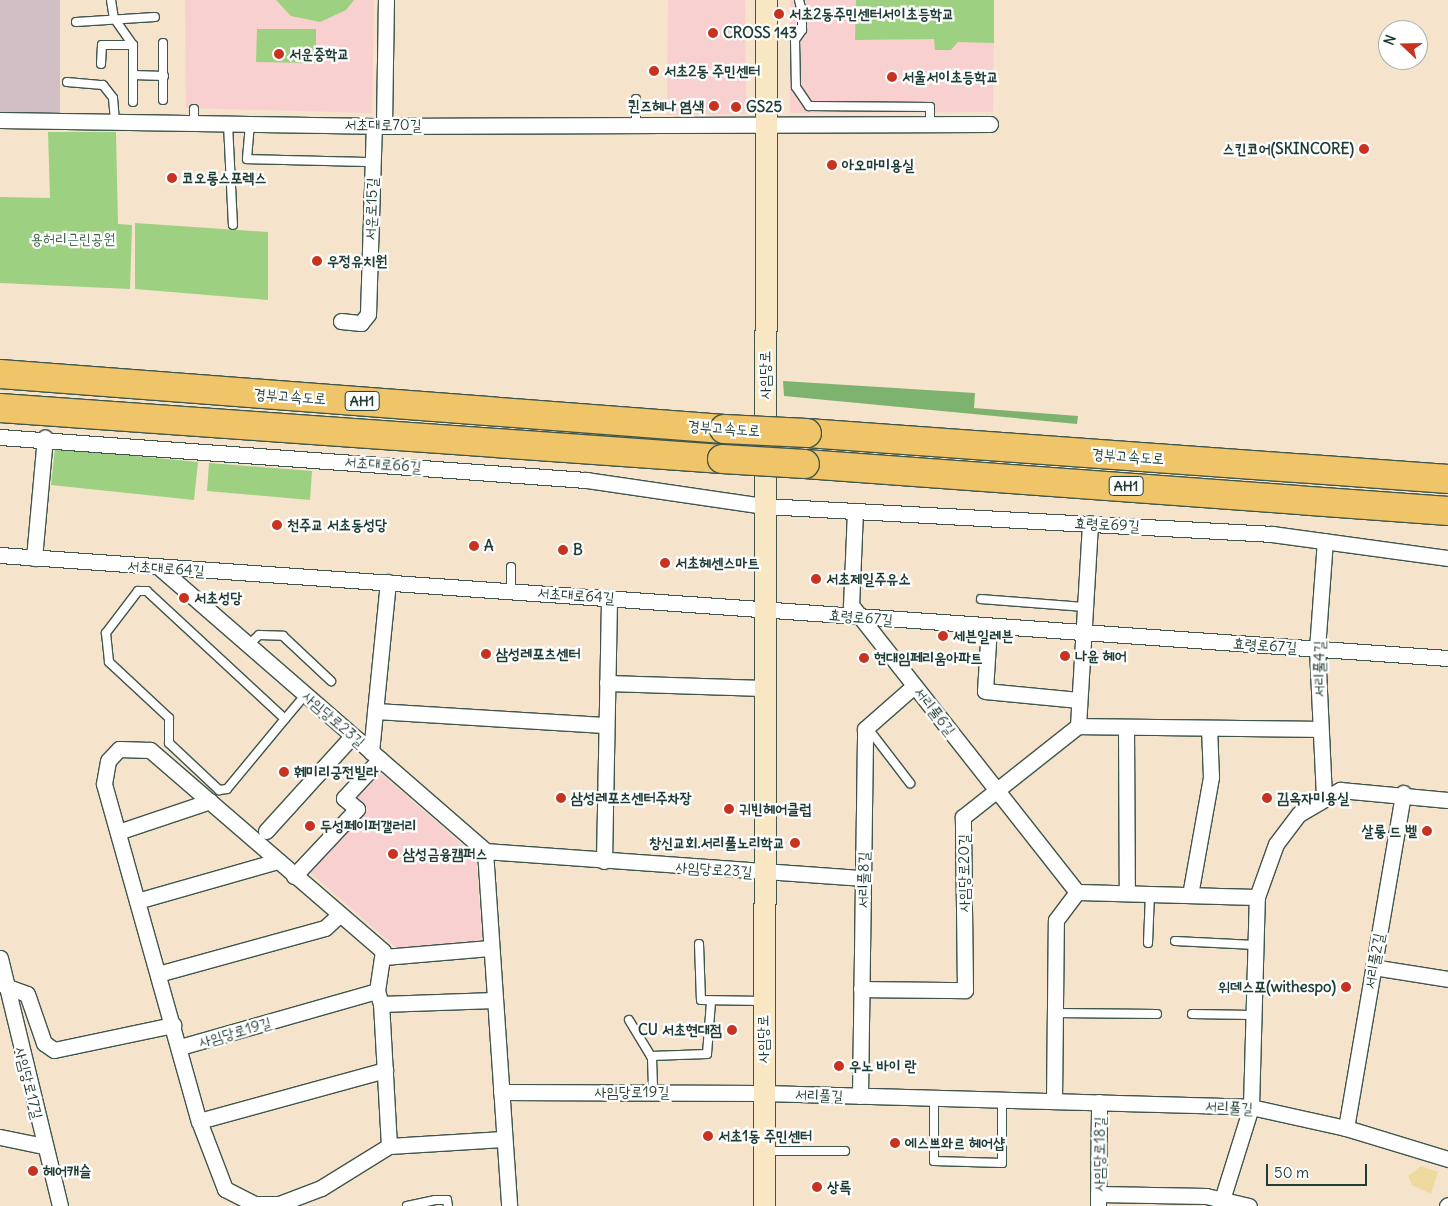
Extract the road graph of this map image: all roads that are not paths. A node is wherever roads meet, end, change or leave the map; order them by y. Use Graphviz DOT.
graph roads {
  1 [pos="111,0"];
  2 [pos="386,0"];
  3 [pos="766,0"];
  4 [pos="799,0"];
  5 [pos="155,17"];
  6 [pos="114,18"];
  7 [pos="76,22"];
  8 [pos="163,43"];
  9 [pos="133,45"];
  10 [pos="101,64"];
  11 [pos="133,75"];
  12 [pos="164,76"];
  13 [pos="67,82"];
  14 [pos="163,100"];
  15 [pos="636,100"];
  16 [pos="133,102"];
  17 [pos="930,117"];
  18 [pos="0,120"];
  19 [pos="115,122"];
  20 [pos="766,122"];
  21 [pos="228,124"];
  22 [pos="250,124"];
  23 [pos="636,124"];
  24 [pos="990,124"];
  25 [pos="379,125"];
  26 [pos="373,162"];
  27 [pos="233,225"];
  28 [pos="341,321"];
  29 [pos="0,374"];
  30 [pos="0,408"];
  31 [pos="0,437"];
  32 [pos="45,438"];
  33 [pos="1448,479"];
  34 [pos="764,506"];
  35 [pos="856,510"];
  36 [pos="1448,511"];
  37 [pos="1090,523"];
  38 [pos="1325,541"];
  39 [pos="0,555"];
  40 [pos="34,558"];
  41 [pos="1448,558"];
  42 [pos="511,567"];
  43 [pos="160,568"];
  44 [pos="388,582"];
  45 [pos="511,591"];
  46 [pos="609,598"];
  47 [pos="981,599"];
  48 [pos="1084,607"];
  49 [pos="764,610"];
  50 [pos="859,616"];
  51 [pos="989,627"];
  52 [pos="1082,633"];
  53 [pos="248,645"];
  54 [pos="1317,649"];
  55 [pos="1448,658"];
  56 [pos="331,681"];
  57 [pos="607,683"];
  58 [pos="914,686"];
  59 [pos="764,688"];
  60 [pos="305,695"];
  61 [pos="1079,700"];
  62 [pos="375,711"];
  63 [pos="285,719"];
  64 [pos="606,725"];
  65 [pos="1078,726"];
  66 [pos="867,727"];
  67 [pos="1126,727"];
  68 [pos="1209,728"];
  69 [pos="1320,729"];
  70 [pos="352,736"];
  71 [pos="375,756"];
  72 [pos="910,783"];
  73 [pos="997,790"];
  74 [pos="1403,794"];
  75 [pos="1324,797"];
  76 [pos="1448,800"];
  77 [pos="210,801"];
  78 [pos="118,832"];
  79 [pos="266,832"];
  80 [pos="485,851"];
  81 [pos="277,861"];
  82 [pos="604,861"];
  83 [pos="763,872"];
  84 [pos="294,876"];
  85 [pos="863,878"];
  86 [pos="1077,892"];
  87 [pos="1127,893"];
  88 [pos="1150,894"];
  89 [pos="1190,895"];
  90 [pos="1257,897"];
  91 [pos="137,901"];
  92 [pos="338,916"];
  93 [pos="1175,941"];
  94 [pos="1148,943"];
  95 [pos="699,944"];
  96 [pos="1255,946"];
  97 [pos="490,948"];
  98 [pos="384,957"];
  99 [pos="0,960"];
  100 [pos="1373,967"];
  101 [pos="158,974"];
  102 [pos="1448,979"];
  103 [pos="5,986"];
  104 [pos="861,989"];
  105 [pos="379,998"];
  106 [pos="495,1000"];
  107 [pos="763,1001"];
  108 [pos="712,1002"];
  109 [pos="6,1012"];
  110 [pos="1055,1013"];
  111 [pos="1156,1014"];
  112 [pos="1192,1014"];
  113 [pos="1252,1015"];
  114 [pos="629,1020"];
  115 [pos="173,1025"];
  116 [pos="180,1047"];
  117 [pos="651,1056"];
  118 [pos="385,1070"];
  119 [pos="501,1092"];
  120 [pos="652,1092"];
  121 [pos="763,1093"];
  122 [pos="860,1096"];
  123 [pos="934,1098"];
  124 [pos="1002,1100"];
  125 [pos="1054,1101"];
  126 [pos="1099,1102"];
  127 [pos="1251,1107"];
  128 [pos="199,1120"];
  129 [pos="1346,1128"];
  130 [pos="0,1137"];
  131 [pos="503,1139"];
  132 [pos="44,1146"];
  133 [pos="389,1146"];
  134 [pos="763,1151"];
  135 [pos="845,1151"];
  136 [pos="1448,1159"];
  137 [pos="1098,1200"];
  138 [pos="1221,1203"];
  139 [pos="243,1204"];
  140 [pos="290,1204"];
  141 [pos="60,1206"];
  142 [pos="407,1206"];
  143 [pos="448,1206"];
  144 [pos="508,1206"];
  145 [pos="764,1206"];
  146 [pos="1249,1206"];
  1 -- 6 [label="lane"];
  2 -- 25 [label="street, 서운로15길"];
  3 -- 20 [label="main road, 사임당로"];
  4 -- 17 [label="lane"];
  5 -- 6 [label="lane"];
  6 -- 7 [label="lane"];
  6 -- 9 [label="lane"];
  8 -- 12 [label="lane"];
  9 -- 10 [label="lane"];
  9 -- 11 [label="lane"];
  11 -- 12 [label="lane"];
  11 -- 16 [label="lane"];
  12 -- 14 [label="lane"];
  13 -- 19 [label="lane"];
  15 -- 23 [label="lane"];
  18 -- 19 [label="street, 서초대로70길"];
  19 -- 21 [label="street, 서초대로70길"];
  20 -- 23 [label="street, 서초대로70길"];
  20 -- 24 [label="street"];
  20 -- 34 [label="main road, 사임당로"];
  21 -- 22 [label="street, 서초대로70길"];
  21 -- 27 [label="lane"];
  22 -- 25 [label="street, 서초대로70길"];
  22 -- 26 [label="lane, 서운로15길"];
  23 -- 25 [label="street, 서초대로70길"];
  25 -- 26 [label="street, 서운로15길"];
  26 -- 28 [label="street, 서운로15길"];
  29 -- 33 [label="highway, 경부고속도로 / AH1, bridge"];
  30 -- 36 [label="highway, 경부고속도로 / AH1, bridge"];
  31 -- 32 [label="street, 서초대로66길"];
  32 -- 34 [label="street, 서초대로66길"];
  32 -- 40 [label="street"];
  34 -- 35 [label="street, 효령로69길"];
  34 -- 49 [label="main road, 사임당로"];
  35 -- 37 [label="street, 효령로69길"];
  35 -- 50 [label="street, 서리풀6길"];
  37 -- 38 [label="street, 효령로69길"];
  37 -- 48 [label="street"];
  38 -- 41 [label="street, 효령로69길"];
  38 -- 54 [label="street, 서리풀4길"];
  39 -- 40 [label="street, 서초대로64길"];
  40 -- 43 [label="street, 서초대로64길"];
  42 -- 45 [label="lane"];
  43 -- 44 [label="street, 서초대로64길"];
  43 -- 53 [label="street, 사임당로23길"];
  44 -- 45 [label="street, 서초대로64길"];
  44 -- 62 [label="street"];
  45 -- 46 [label="street, 서초대로64길"];
  46 -- 49 [label="street, 서초대로64길"];
  46 -- 57 [label="street"];
  47 -- 48 [label="lane"];
  48 -- 52 [label="street"];
  49 -- 50 [label="street, 효령로67길"];
  49 -- 59 [label="main road, 사임당로"];
  50 -- 51 [label="street, 효령로67길"];
  50 -- 58 [label="street, 서리풀6길"];
  51 -- 52 [label="street, 효령로67길"];
  51 -- 61 [label="street"];
  52 -- 54 [label="street, 효령로67길"];
  52 -- 61 [label="street"];
  53 -- 56 [label="lane"];
  53 -- 60 [label="street, 사임당로23길"];
  54 -- 55 [label="street, 효령로67길"];
  54 -- 69 [label="street, 서리풀4길"];
  57 -- 59 [label="street"];
  57 -- 64 [label="street"];
  58 -- 66 [label="street"];
  58 -- 73 [label="street, 서리풀6길"];
  59 -- 83 [label="main road, 사임당로"];
  60 -- 63 [label="lane"];
  60 -- 70 [label="street, 사임당로23길"];
  61 -- 65 [label="street"];
  62 -- 64 [label="street"];
  62 -- 71 [label="street"];
  63 -- 63 [label="lane"];
  64 -- 82 [label="street"];
  65 -- 67 [label="street"];
  65 -- 73 [label="street, 사임당로20길"];
  66 -- 72 [label="lane"];
  66 -- 85 [label="street, 서리풀8길"];
  67 -- 68 [label="street"];
  67 -- 87 [label="street"];
  68 -- 69 [label="street"];
  68 -- 89 [label="street"];
  69 -- 75 [label="street, 서리풀4길"];
  70 -- 71 [label="street, 사임당로23길"];
  70 -- 79 [label="street"];
  71 -- 80 [label="street, 사임당로23길"];
  71 -- 84 [label="street"];
  73 -- 86 [label="street, 서리풀6길"];
  73 -- 104 [label="street, 사임당로20길"];
  74 -- 75 [label="street"];
  74 -- 76 [label="street"];
  74 -- 100 [label="street, 서리풀2길"];
  75 -- 90 [label="street"];
  77 -- 78 [label="street"];
  77 -- 78 [label="street, 사임당로19길"];
  77 -- 81 [label="street, 사임당로19길"];
  78 -- 91 [label="street, 사임당로19길"];
  80 -- 82 [label="street, 사임당로23길"];
  80 -- 97 [label="street"];
  81 -- 84 [label="street, 사임당로19길"];
  81 -- 91 [label="street"];
  82 -- 83 [label="street, 사임당로23길"];
  83 -- 85 [label="street"];
  83 -- 107 [label="main road, 사임당로"];
  84 -- 92 [label="street, 사임당로19길"];
  85 -- 104 [label="street, 서리풀8길"];
  86 -- 87 [label="street"];
  86 -- 110 [label="street"];
  87 -- 88 [label="street"];
  88 -- 89 [label="street"];
  88 -- 94 [label="lane"];
  89 -- 90 [label="street"];
  90 -- 96 [label="street"];
  91 -- 101 [label="street, 사임당로19길"];
  92 -- 98 [label="street, 사임당로19길"];
  92 -- 101 [label="street"];
  93 -- 96 [label="lane"];
  95 -- 108 [label="lane"];
  96 -- 113 [label="street"];
  97 -- 98 [label="street"];
  97 -- 106 [label="street"];
  98 -- 105 [label="street"];
  99 -- 103 [label="street, 사임당로17길"];
  100 -- 102 [label="street"];
  100 -- 129 [label="street, 서리풀2길"];
  101 -- 115 [label="street, 사임당로19길"];
  103 -- 109 [label="street, 사임당로17길"];
  103 -- 115 [label="street"];
  104 -- 122 [label="street, 서리풀8길"];
  105 -- 106 [label="street, 사임당로19길"];
  105 -- 116 [label="street, 사임당로19길"];
  105 -- 118 [label="street"];
  106 -- 119 [label="street"];
  107 -- 108 [label="lane"];
  107 -- 121 [label="main road, 사임당로"];
  108 -- 117 [label="lane"];
  109 -- 132 [label="street, 사임당로17길"];
  110 -- 111 [label="lane"];
  110 -- 125 [label="street"];
  112 -- 113 [label="lane"];
  113 -- 127 [label="street"];
  114 -- 117 [label="lane"];
  115 -- 116 [label="street, 사임당로19길"];
  116 -- 128 [label="street, 사임당로19길"];
  117 -- 120 [label="lane"];
  118 -- 128 [label="street"];
  118 -- 133 [label="street"];
  119 -- 120 [label="street, 사임당로19길"];
  119 -- 131 [label="street"];
  120 -- 121 [label="street, 사임당로19길"];
  121 -- 122 [label="street, 서리풀길"];
  121 -- 134 [label="main road, 사임당로"];
  122 -- 123 [label="street, 서리풀길"];
  123 -- 124 [label="street, 서리풀길"];
  123 -- 124 [label="lane"];
  124 -- 125 [label="street, 서리풀길"];
  125 -- 126 [label="street, 서리풀길"];
  126 -- 127 [label="street, 서리풀길"];
  126 -- 137 [label="street, 사임당로18길"];
  127 -- 129 [label="street, 서리풀길"];
  127 -- 138 [label="street"];
  128 -- 139 [label="street, 사임당로19길"];
  129 -- 136 [label="street, 서리풀길"];
  130 -- 132 [label="street"];
  131 -- 133 [label="street, 사임당로19길"];
  131 -- 144 [label="street"];
  132 -- 141 [label="street, 사임당로17길"];
  133 -- 140 [label="street, 사임당로19길"];
  134 -- 135 [label="lane"];
  134 -- 145 [label="main road, 사임당로"];
  137 -- 138 [label="street"];
  138 -- 146 [label="street"];
  139 -- 140 [label="street, 사임당로19길"];
  142 -- 143 [label="lane"];
}
